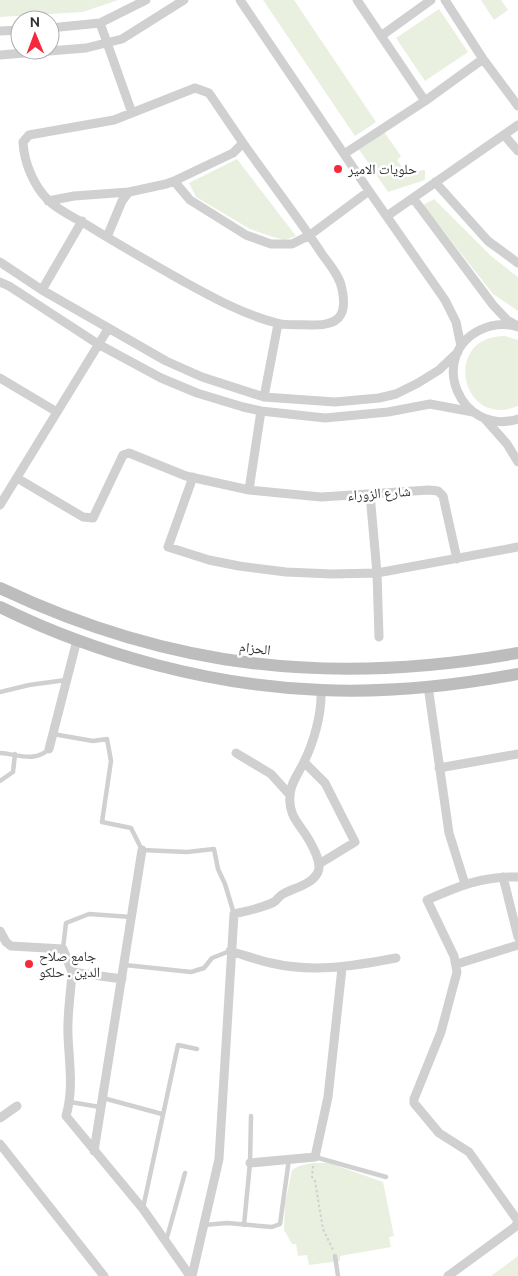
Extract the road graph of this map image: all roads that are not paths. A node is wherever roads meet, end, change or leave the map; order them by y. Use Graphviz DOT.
graph roads {
  1 [pos="146,0"];
  2 [pos="184,0"];
  3 [pos="240,0"];
  4 [pos="357,0"];
  5 [pos="431,0"];
  6 [pos="445,0"];
  7 [pos="100,23"];
  8 [pos="60,27"];
  9 [pos="381,36"];
  10 [pos="107,44"];
  11 [pos="0,55"];
  12 [pos="483,59"];
  13 [pos="425,101"];
  14 [pos="518,106"];
  15 [pos="132,113"];
  16 [pos="518,125"];
  17 [pos="504,135"];
  18 [pos="243,143"];
  19 [pos="518,151"];
  20 [pos="344,154"];
  21 [pos="174,181"];
  22 [pos="435,182"];
  23 [pos="369,191"];
  24 [pos="129,192"];
  25 [pos="413,198"];
  26 [pos="48,201"];
  27 [pos="387,216"];
  28 [pos="82,221"];
  29 [pos="310,236"];
  30 [pos="107,237"];
  31 [pos="0,262"];
  32 [pos="518,263"];
  33 [pos="0,282"];
  34 [pos="42,290"];
  35 [pos="278,324"];
  36 [pos="518,327"];
  37 [pos="108,329"];
  38 [pos="98,344"];
  39 [pos="460,349"];
  40 [pos="0,378"];
  41 [pos="264,397"];
  42 [pos="261,411"];
  43 [pos="56,412"];
  44 [pos="473,412"];
  45 [pos="485,418"];
  46 [pos="518,419"];
  47 [pos="518,462"];
  48 [pos="193,477"];
  49 [pos="17,478"];
  50 [pos="249,490"];
  51 [pos="370,494"];
  52 [pos="0,505"];
  53 [pos="518,548"];
  54 [pos="457,559"];
  55 [pos="377,573"];
  56 [pos="0,588"];
  57 [pos="0,607"];
  58 [pos="379,637"];
  59 [pos="78,640"];
  60 [pos="518,653"];
  61 [pos="518,674"];
  62 [pos="66,680"];
  63 [pos="428,686"];
  64 [pos="321,690"];
  65 [pos="0,692"];
  66 [pos="53,734"];
  67 [pos="49,749"];
  68 [pos="0,753"];
  69 [pos="236,753"];
  70 [pos="15,754"];
  71 [pos="518,754"];
  72 [pos="304,762"];
  73 [pos="440,768"];
  74 [pos="0,781"];
  75 [pos="290,795"];
  76 [pos="142,850"];
  77 [pos="319,864"];
  78 [pos="503,877"];
  79 [pos="518,877"];
  80 [pos="464,884"];
  81 [pos="234,914"];
  82 [pos="132,917"];
  83 [pos="0,931"];
  84 [pos="518,937"];
  85 [pos="518,945"];
  86 [pos="63,949"];
  87 [pos="230,951"];
  88 [pos="396,958"];
  89 [pos="457,964"];
  90 [pos="125,965"];
  91 [pos="342,968"];
  92 [pos="72,972"];
  93 [pos="122,978"];
  94 [pos="197,1049"];
  95 [pos="70,1102"];
  96 [pos="103,1103"];
  97 [pos="16,1106"];
  98 [pos="162,1114"];
  99 [pos="251,1116"];
  100 [pos="0,1118"];
  101 [pos="0,1144"];
  102 [pos="94,1151"];
  103 [pos="315,1157"];
  104 [pos="289,1159"];
  105 [pos="250,1163"];
  106 [pos="185,1173"];
  107 [pos="386,1177"];
  108 [pos="143,1209"];
  109 [pos="204,1225"];
  110 [pos="244,1225"];
  111 [pos="166,1242"];
  112 [pos="335,1256"];
  113 [pos="104,1276"];
  114 [pos="191,1276"];
  115 [pos="338,1276"];
  116 [pos="448,1276"];
  1 -- 7 [label="street"];
  2 -- 10 [label="street"];
  3 -- 20 [label="street"];
  4 -- 9 [label="street"];
  5 -- 9 [label="street"];
  6 -- 12 [label="street"];
  7 -- 8 [label="street"];
  7 -- 10 [label="street"];
  9 -- 13 [label="street"];
  10 -- 11 [label="street"];
  10 -- 15 [label="street"];
  12 -- 13 [label="street"];
  12 -- 14 [label="street"];
  13 -- 20 [label="street"];
  15 -- 18 [label="street"];
  15 -- 26 [label="street"];
  16 -- 17 [label="street"];
  17 -- 19 [label="street"];
  17 -- 22 [label="street"];
  18 -- 21 [label="street"];
  18 -- 29 [label="street"];
  20 -- 23 [label="street"];
  21 -- 24 [label="street"];
  21 -- 29 [label="street"];
  22 -- 25 [label="street"];
  22 -- 32 [label="street"];
  23 -- 27 [label="street"];
  23 -- 29 [label="street"];
  24 -- 26 [label="street"];
  24 -- 30 [label="street"];
  25 -- 27 [label="street"];
  25 -- 36 [label="street"];
  26 -- 28 [label="street"];
  27 -- 39 [label="street"];
  28 -- 30 [label="street"];
  28 -- 34 [label="street"];
  29 -- 35 [label="street"];
  30 -- 35 [label="street"];
  31 -- 34 [label="street"];
  33 -- 38 [label="street"];
  34 -- 37 [label="street"];
  35 -- 41 [label="street"];
  36 -- 39 [label="street"];
  37 -- 38 [label="street"];
  37 -- 41 [label="street"];
  38 -- 42 [label="street"];
  38 -- 43 [label="street"];
  39 -- 41 [label="street"];
  39 -- 44 [label="street"];
  40 -- 43 [label="street"];
  42 -- 44 [label="street"];
  42 -- 50 [label="street"];
  43 -- 49 [label="street"];
  44 -- 45 [label="street"];
  45 -- 46 [label="street"];
  45 -- 47 [label="street"];
  48 -- 49 [label="street, شارع الزوراء"];
  48 -- 50 [label="street, شارع الزوراء"];
  48 -- 55 [label="street"];
  49 -- 52 [label="street"];
  50 -- 51 [label="street, شارع الزوراء"];
  51 -- 54 [label="street, شارع الزوراء"];
  51 -- 55 [label="street"];
  53 -- 54 [label="street"];
  54 -- 55 [label="street"];
  55 -- 58 [label="street"];
  56 -- 60 [label="main road, الحزام"];
  57 -- 59 [label="main road"];
  59 -- 62 [label="street"];
  59 -- 64 [label="main road"];
  61 -- 63 [label="main road"];
  62 -- 65 [label="lane"];
  62 -- 66 [label="street"];
  63 -- 64 [label="main road"];
  63 -- 73 [label="street"];
  64 -- 72 [label="street"];
  66 -- 67 [label="street"];
  66 -- 76 [label="lane"];
  67 -- 70 [label="lane"];
  68 -- 70 [label="lane"];
  69 -- 75 [label="street"];
  70 -- 74 [label="lane"];
  71 -- 73 [label="street"];
  72 -- 75 [label="street"];
  72 -- 77 [label="street"];
  73 -- 80 [label="street"];
  75 -- 77 [label="street"];
  76 -- 81 [label="lane"];
  76 -- 82 [label="street"];
  77 -- 81 [label="street"];
  78 -- 79 [label="street"];
  78 -- 80 [label="street"];
  78 -- 84 [label="street"];
  80 -- 89 [label="street"];
  81 -- 87 [label="street"];
  82 -- 86 [label="lane"];
  82 -- 90 [label="street"];
  83 -- 86 [label="street"];
  85 -- 89 [label="street"];
  86 -- 92 [label="street"];
  87 -- 90 [label="lane"];
  87 -- 91 [label="street"];
  87 -- 109 [label="street"];
  88 -- 91 [label="street"];
  89 -- 116 [label="street"];
  90 -- 93 [label="street"];
  91 -- 103 [label="street"];
  92 -- 93 [label="street"];
  92 -- 95 [label="street"];
  93 -- 96 [label="street"];
  94 -- 98 [label="lane"];
  95 -- 96 [label="lane"];
  95 -- 102 [label="street"];
  96 -- 98 [label="lane"];
  96 -- 102 [label="street"];
  97 -- 100 [label="street"];
  98 -- 108 [label="lane"];
  99 -- 105 [label="lane"];
  101 -- 113 [label="street"];
  102 -- 108 [label="street"];
  103 -- 104 [label="street"];
  103 -- 107 [label="lane"];
  104 -- 105 [label="street"];
  104 -- 110 [label="lane"];
  105 -- 110 [label="lane"];
  106 -- 111 [label="lane"];
  108 -- 111 [label="street"];
  109 -- 110 [label="lane"];
  109 -- 114 [label="street"];
  111 -- 114 [label="street"];
  112 -- 115 [label="lane"];
}
